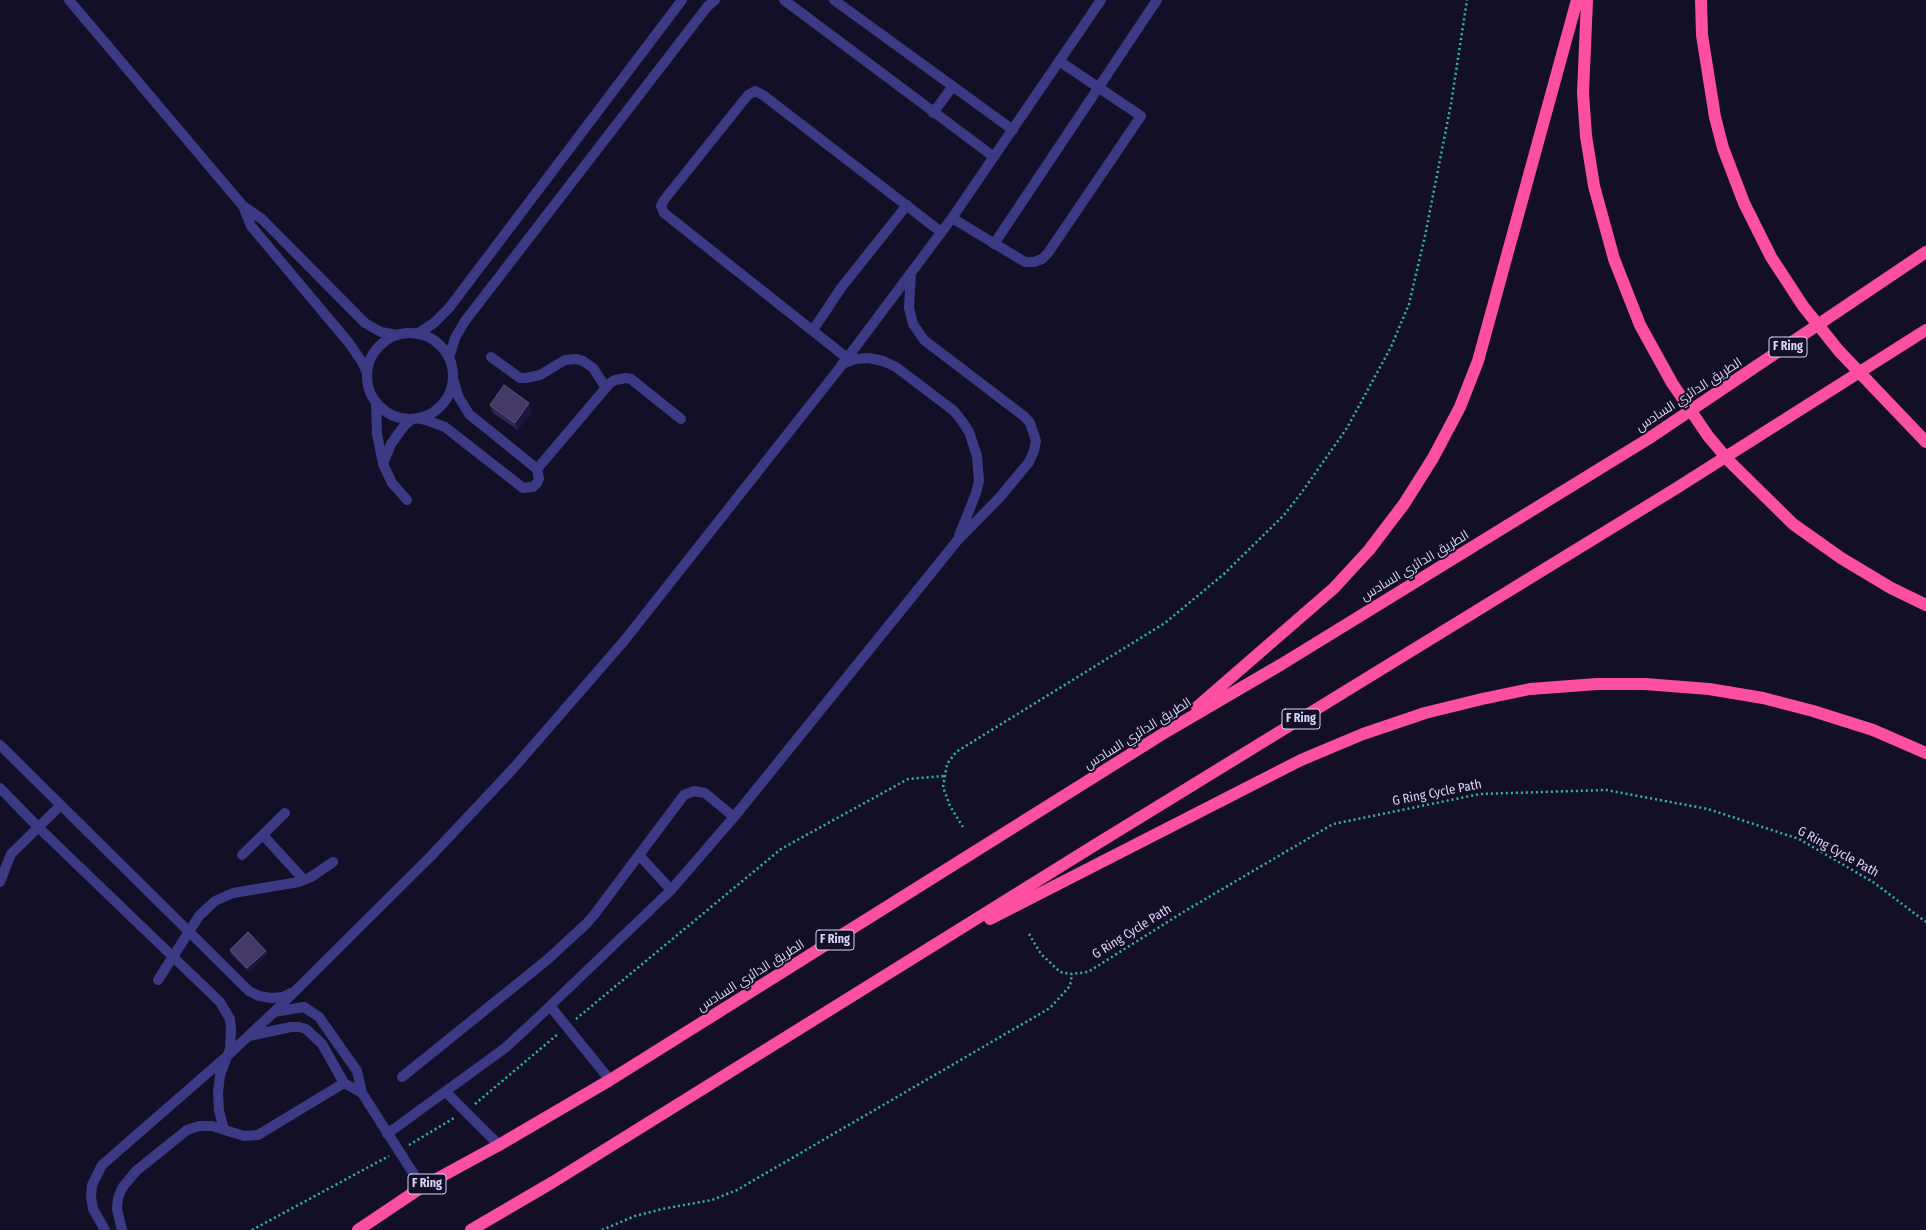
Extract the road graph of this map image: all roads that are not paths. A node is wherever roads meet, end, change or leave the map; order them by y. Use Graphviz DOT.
graph roads {
  1 [pos="69,0"];
  2 [pos="682,0"];
  3 [pos="715,0"];
  4 [pos="784,0"];
  5 [pos="834,0"];
  6 [pos="1101,0"];
  7 [pos="1157,0"];
  8 [pos="1577,0"];
  9 [pos="1587,0"];
  10 [pos="1701,0"];
  11 [pos="1059,61"];
  12 [pos="953,86"];
  13 [pos="1099,88"];
  14 [pos="933,113"];
  15 [pos="1012,130"];
  16 [pos="994,157"];
  17 [pos="907,205"];
  18 [pos="242,206"];
  19 [pos="952,218"];
  20 [pos="941,232"];
  21 [pos="994,244"];
  22 [pos="1926,252"];
  23 [pos="911,273"];
  24 [pos="813,330"];
  25 [pos="1926,330"];
  26 [pos="417,334"];
  27 [pos="397,335"];
  28 [pos="491,357"];
  29 [pos="449,358"];
  30 [pos="844,361"];
  31 [pos="367,373"];
  32 [pos="453,378"];
  33 [pos="606,388"];
  34 [pos="376,402"];
  35 [pos="414,419"];
  36 [pos="681,419"];
  37 [pos="1926,442"];
  38 [pos="383,464"];
  39 [pos="537,469"];
  40 [pos="407,500"];
  41 [pos="957,541"];
  42 [pos="1926,605"];
  43 [pos="1169,730"];
  44 [pos="0,745"];
  45 [pos="1926,753"];
  46 [pos="0,788"];
  47 [pos="61,805"];
  48 [pos="285,813"];
  49 [pos="734,817"];
  50 [pos="38,827"];
  51 [pos="263,835"];
  52 [pos="242,854"];
  53 [pos="639,855"];
  54 [pos="333,862"];
  55 [pos="304,880"];
  56 [pos="0,882"];
  57 [pos="671,890"];
  58 [pos="189,932"];
  59 [pos="928,950"];
  60 [pos="173,957"];
  61 [pos="158,980"];
  62 [pos="294,992"];
  63 [pos="550,1006"];
  64 [pos="274,1012"];
  65 [pos="247,1036"];
  66 [pos="226,1057"];
  67 [pos="402,1077"];
  68 [pos="610,1080"];
  69 [pos="344,1083"];
  70 [pos="446,1092"];
  71 [pos="362,1093"];
  72 [pos="224,1129"];
  73 [pos="387,1134"];
  74 [pos="499,1145"];
  75 [pos="422,1187"];
  76 [pos="105,1230"];
  77 [pos="122,1230"];
  78 [pos="358,1230"];
  79 [pos="471,1230"];
  1 -- 18 [label="street"];
  2 -- 26 [label="street"];
  3 -- 29 [label="street"];
  4 -- 14 [label="street"];
  5 -- 12 [label="street"];
  6 -- 11 [label="street"];
  7 -- 13 [label="street"];
  8 -- 43 [label="highway"];
  9 -- 42 [label="highway"];
  10 -- 37 [label="highway"];
  11 -- 13 [label="street"];
  11 -- 15 [label="street"];
  12 -- 14 [label="street"];
  12 -- 15 [label="street"];
  13 -- 21 [label="street"];
  13 -- 21 [label="street"];
  14 -- 16 [label="street"];
  15 -- 16 [label="street"];
  16 -- 19 [label="street"];
  17 -- 20 [label="street"];
  17 -- 24 [label="street"];
  17 -- 24 [label="street"];
  18 -- 27 [label="street"];
  18 -- 31 [label="street"];
  19 -- 20 [label="street"];
  19 -- 21 [label="street"];
  20 -- 23 [label="street"];
  22 -- 43 [label="highway, الطريق الدائري السادس / F Ring"];
  23 -- 30 [label="street"];
  23 -- 41 [label="street"];
  24 -- 30 [label="street"];
  25 -- 59 [label="highway, F Ring"];
  26 -- 27 [label="street"];
  26 -- 29 [label="street"];
  27 -- 31 [label="street"];
  28 -- 33 [label="street"];
  29 -- 32 [label="street"];
  30 -- 41 [label="street"];
  30 -- 62 [label="street"];
  31 -- 34 [label="street"];
  32 -- 35 [label="street"];
  32 -- 39 [label="street"];
  33 -- 36 [label="street"];
  33 -- 39 [label="street"];
  34 -- 35 [label="street"];
  34 -- 38 [label="street"];
  35 -- 38 [label="street"];
  35 -- 39 [label="street"];
  38 -- 40 [label="street"];
  41 -- 49 [label="street"];
  43 -- 68 [label="highway, الطريق الدائري السادس / F Ring"];
  44 -- 47 [label="street"];
  45 -- 59 [label="highway"];
  46 -- 50 [label="street"];
  47 -- 50 [label="street"];
  47 -- 58 [label="street"];
  48 -- 51 [label="street"];
  49 -- 53 [label="street"];
  49 -- 57 [label="street"];
  50 -- 56 [label="street"];
  50 -- 60 [label="street"];
  51 -- 52 [label="street"];
  51 -- 55 [label="street"];
  53 -- 57 [label="street"];
  53 -- 67 [label="street"];
  54 -- 55 [label="street"];
  55 -- 58 [label="street"];
  57 -- 63 [label="street"];
  58 -- 60 [label="street"];
  58 -- 62 [label="street"];
  59 -- 79 [label="highway, F Ring"];
  60 -- 61 [label="street"];
  60 -- 66 [label="street"];
  62 -- 64 [label="street"];
  63 -- 68 [label="street"];
  63 -- 70 [label="street"];
  64 -- 65 [label="street"];
  64 -- 71 [label="street"];
  65 -- 66 [label="street"];
  65 -- 69 [label="street"];
  66 -- 72 [label="street"];
  66 -- 76 [label="street"];
  68 -- 74 [label="highway, الطريق الدائري السادس / F Ring"];
  69 -- 71 [label="street"];
  69 -- 72 [label="street"];
  70 -- 73 [label="street"];
  70 -- 74 [label="street"];
  71 -- 73 [label="street"];
  72 -- 77 [label="street"];
  73 -- 75 [label="street"];
  74 -- 75 [label="highway, الطريق الدائري السادس / F Ring"];
  75 -- 78 [label="highway, الطريق الدائري السادس / F Ring"];
}
